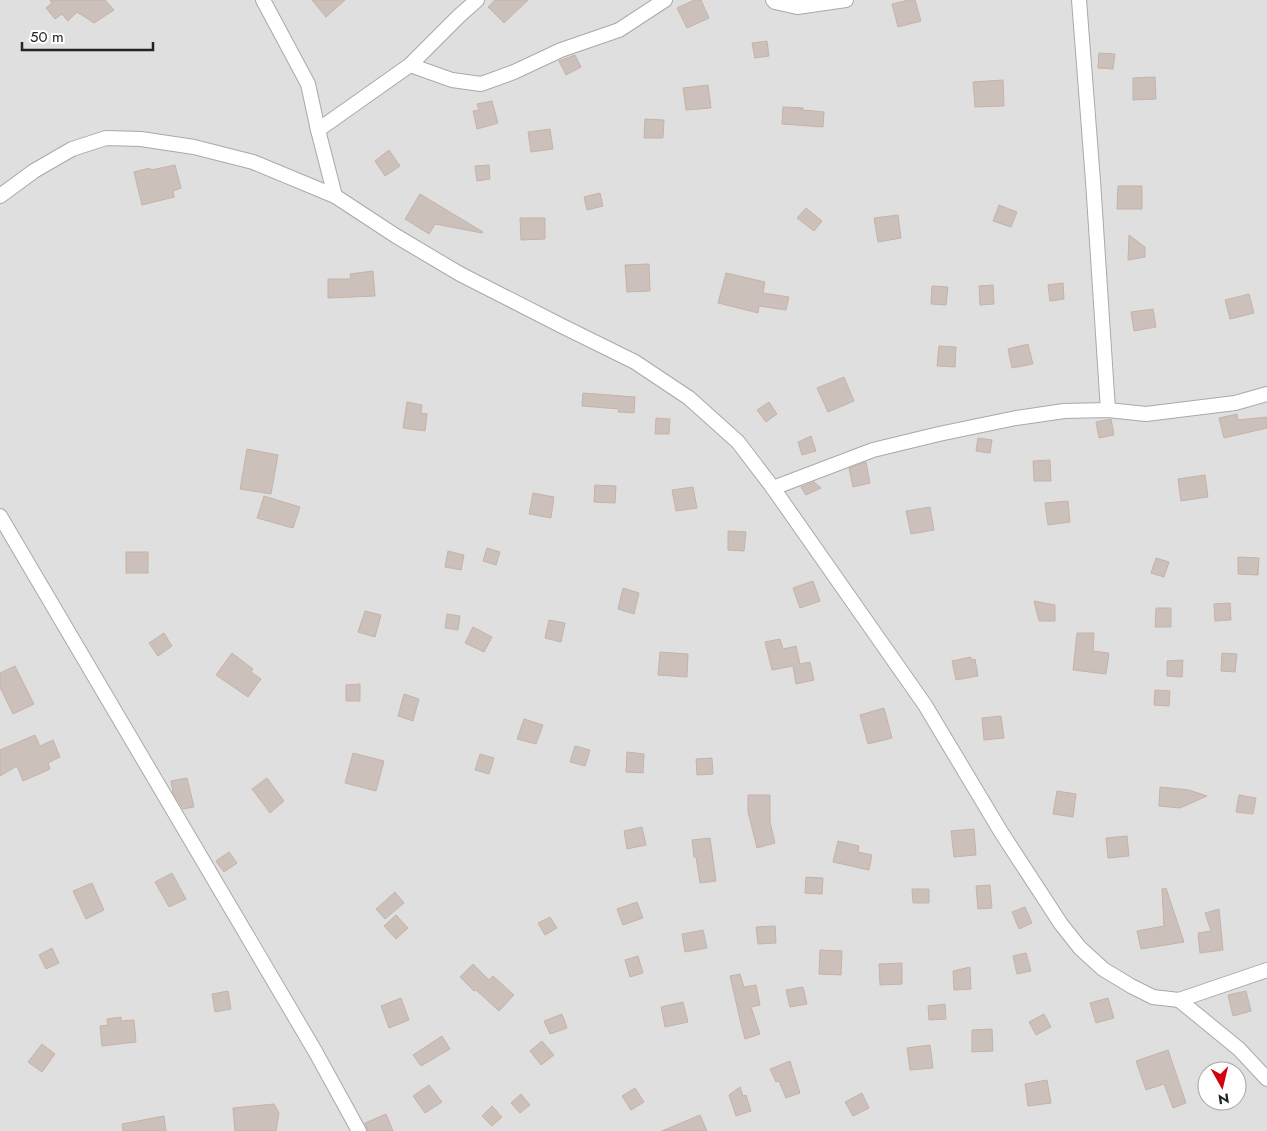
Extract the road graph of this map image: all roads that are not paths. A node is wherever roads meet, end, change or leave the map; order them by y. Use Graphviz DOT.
graph roads {
  1 [pos="263,0"];
  2 [pos="477,0"];
  3 [pos="665,0"];
  4 [pos="773,0"];
  5 [pos="846,0"];
  6 [pos="1079,0"];
  7 [pos="410,65"];
  8 [pos="318,130"];
  9 [pos="0,196"];
  10 [pos="335,196"];
  11 [pos="1267,394"];
  12 [pos="1108,410"];
  13 [pos="773,488"];
  14 [pos="0,516"];
  15 [pos="1267,970"];
  16 [pos="1179,1000"];
  17 [pos="1267,1079"];
  18 [pos="359,1131"];
  1 -- 8 [label="street"];
  2 -- 7 [label="street"];
  3 -- 7 [label="street"];
  4 -- 5 [label="street"];
  6 -- 12 [label="street"];
  7 -- 8 [label="street"];
  8 -- 10 [label="street"];
  9 -- 10 [label="street"];
  10 -- 13 [label="street"];
  11 -- 12 [label="street"];
  12 -- 13 [label="street"];
  13 -- 16 [label="street"];
  14 -- 18 [label="street"];
  15 -- 16 [label="street"];
  16 -- 17 [label="street"];
}
